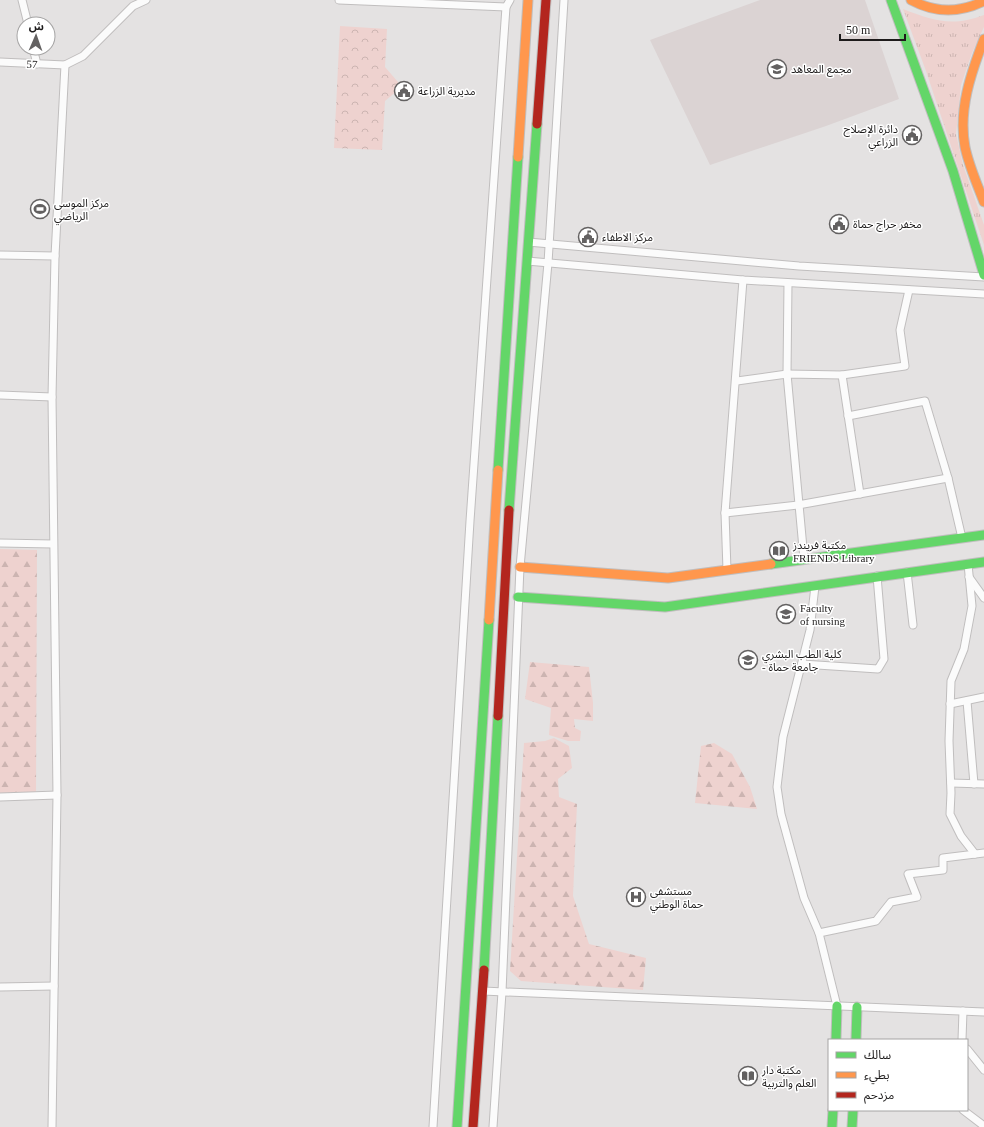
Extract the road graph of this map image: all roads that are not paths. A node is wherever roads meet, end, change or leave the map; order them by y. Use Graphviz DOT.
graph roads {
  1 [pos="22,0"];
  2 [pos="146,0"];
  3 [pos="338,0"];
  4 [pos="510,0"];
  5 [pos="528,0"];
  6 [pos="546,0"];
  7 [pos="564,0"];
  8 [pos="891,0"];
  9 [pos="911,0"];
  10 [pos="984,1"];
  11 [pos="506,7"];
  12 [pos="26,16"];
  13 [pos="984,39"];
  14 [pos="35,56"];
  15 [pos="0,62"];
  16 [pos="37,64"];
  17 [pos="65,65"];
  18 [pos="984,202"];
  19 [pos="528,242"];
  20 [pos="549,243"];
  21 [pos="0,255"];
  22 [pos="55,256"];
  23 [pos="527,261"];
  24 [pos="548,263"];
  25 [pos="984,276"];
  26 [pos="743,280"];
  27 [pos="788,283"];
  28 [pos="909,290"];
  29 [pos="984,294"];
  30 [pos="787,374"];
  31 [pos="842,375"];
  32 [pos="737,381"];
  33 [pos="0,395"];
  34 [pos="52,398"];
  35 [pos="848,416"];
  36 [pos="948,478"];
  37 [pos="860,494"];
  38 [pos="798,504"];
  39 [pos="725,512"];
  40 [pos="984,535"];
  41 [pos="962,538"];
  42 [pos="0,543"];
  43 [pos="53,544"];
  44 [pos="804,559"];
  45 [pos="984,562"];
  46 [pos="968,564"];
  47 [pos="520,567"];
  48 [pos="727,570"];
  49 [pos="907,572"];
  50 [pos="877,576"];
  51 [pos="969,577"];
  52 [pos="815,586"];
  53 [pos="518,597"];
  54 [pos="984,598"];
  55 [pos="913,624"];
  56 [pos="802,664"];
  57 [pos="984,697"];
  58 [pos="967,701"];
  59 [pos="950,704"];
  60 [pos="951,783"];
  61 [pos="974,784"];
  62 [pos="984,784"];
  63 [pos="57,795"];
  64 [pos="0,797"];
  65 [pos="984,853"];
  66 [pos="975,854"];
  67 [pos="819,933"];
  68 [pos="54,986"];
  69 [pos="0,987"];
  70 [pos="482,991"];
  71 [pos="502,992"];
  72 [pos="837,1006"];
  73 [pos="857,1006"];
  74 [pos="963,1011"];
  75 [pos="984,1012"];
  76 [pos="836,1039"];
  77 [pos="856,1039"];
  78 [pos="962,1039"];
  79 [pos="968,1051"];
  80 [pos="984,1070"];
  81 [pos="833,1111"];
  82 [pos="853,1111"];
  83 [pos="964,1111"];
  84 [pos="984,1126"];
  85 [pos="52,1127"];
  86 [pos="433,1127"];
  87 [pos="457,1127"];
  88 [pos="473,1127"];
  89 [pos="493,1127"];
  90 [pos="832,1127"];
  91 [pos="852,1127"];
  1 -- 12 [label="street"];
  2 -- 17 [label="street"];
  3 -- 11 [label="street"];
  4 -- 11 [label="street"];
  5 -- 87 [label="main road"];
  6 -- 19 [label="main road"];
  7 -- 20 [label="street"];
  8 -- 25 [label="main road"];
  9 -- 10 [label="main road"];
  11 -- 86 [label="street"];
  13 -- 18 [label="main road"];
  14 -- 16 [label="street"];
  15 -- 16 [label="street, 57"];
  16 -- 17 [label="street, 57"];
  17 -- 22 [label="street"];
  19 -- 20 [label="street"];
  19 -- 23 [label="main road"];
  20 -- 24 [label="street"];
  20 -- 25 [label="street"];
  21 -- 22 [label="street"];
  22 -- 34 [label="street"];
  23 -- 24 [label="street"];
  23 -- 70 [label="main road"];
  24 -- 26 [label="street"];
  24 -- 47 [label="street"];
  26 -- 27 [label="street"];
  26 -- 32 [label="street"];
  27 -- 28 [label="street"];
  27 -- 30 [label="street"];
  28 -- 29 [label="street"];
  28 -- 31 [label="street"];
  30 -- 31 [label="street"];
  30 -- 32 [label="street"];
  30 -- 38 [label="street"];
  31 -- 35 [label="street"];
  32 -- 39 [label="street"];
  33 -- 34 [label="street"];
  34 -- 43 [label="street"];
  35 -- 36 [label="street"];
  35 -- 37 [label="street"];
  36 -- 37 [label="street"];
  36 -- 41 [label="street"];
  37 -- 38 [label="street"];
  38 -- 39 [label="street"];
  38 -- 44 [label="street"];
  39 -- 48 [label="street"];
  40 -- 41 [label="main road"];
  41 -- 44 [label="main road"];
  42 -- 43 [label="street"];
  43 -- 63 [label="street"];
  44 -- 48 [label="main road"];
  45 -- 46 [label="main road"];
  46 -- 49 [label="main road"];
  46 -- 51 [label="street"];
  47 -- 48 [label="main road"];
  47 -- 53 [label="street"];
  49 -- 50 [label="main road"];
  49 -- 55 [label="street"];
  50 -- 52 [label="main road"];
  50 -- 56 [label="street"];
  51 -- 54 [label="street"];
  51 -- 59 [label="street"];
  52 -- 53 [label="main road"];
  52 -- 56 [label="street"];
  53 -- 71 [label="street"];
  56 -- 67 [label="street"];
  57 -- 58 [label="street"];
  58 -- 59 [label="street"];
  58 -- 61 [label="street"];
  59 -- 60 [label="street"];
  60 -- 61 [label="street"];
  60 -- 66 [label="street"];
  61 -- 62 [label="street"];
  63 -- 64 [label="street"];
  63 -- 68 [label="street"];
  65 -- 66 [label="street"];
  66 -- 67 [label="street"];
  67 -- 72 [label="street"];
  68 -- 69 [label="street"];
  68 -- 85 [label="street"];
  70 -- 71 [label="street"];
  70 -- 88 [label="main road"];
  71 -- 72 [label="street"];
  71 -- 89 [label="street"];
  72 -- 73 [label="street"];
  72 -- 76 [label="main road"];
  73 -- 74 [label="street"];
  73 -- 77 [label="main road"];
  74 -- 75 [label="street"];
  74 -- 78 [label="street"];
  79 -- 80 [label="street"];
  81 -- 90 [label="main road"];
  82 -- 91 [label="main road"];
  83 -- 84 [label="street"];
}
